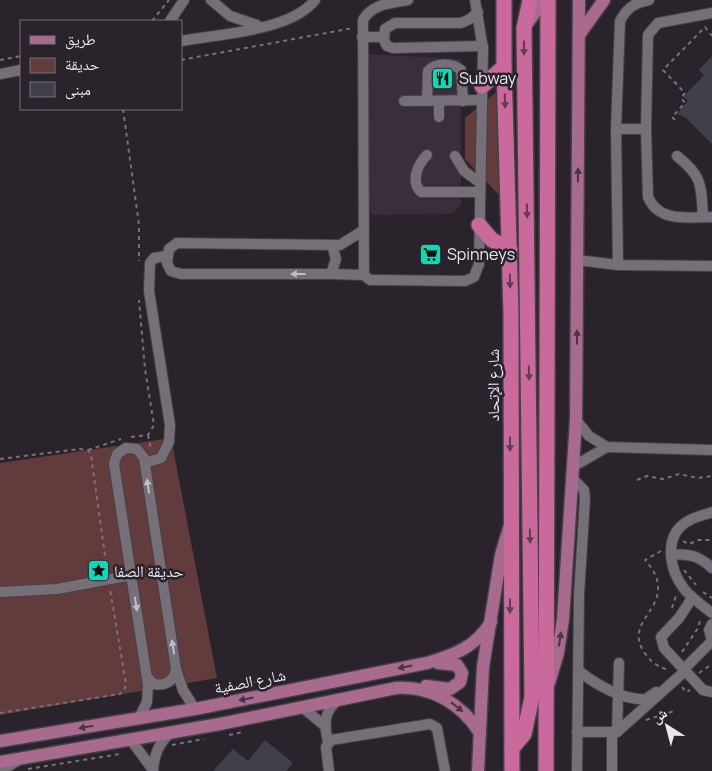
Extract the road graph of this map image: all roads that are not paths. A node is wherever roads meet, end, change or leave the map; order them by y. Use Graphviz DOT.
graph roads {
  1 [pos="184,0"];
  2 [pos="211,0"];
  3 [pos="315,0"];
  4 [pos="408,0"];
  5 [pos="474,0"];
  6 [pos="504,0"];
  7 [pos="520,0"];
  8 [pos="530,0"];
  9 [pos="544,0"];
  10 [pos="548,0"];
  11 [pos="569,0"];
  12 [pos="579,0"];
  13 [pos="604,0"];
  14 [pos="649,0"];
  15 [pos="478,12"];
  16 [pos="712,12"];
  17 [pos="171,20"];
  18 [pos="264,26"];
  19 [pos="524,28"];
  20 [pos="362,32"];
  21 [pos="579,35"];
  22 [pos="384,37"];
  23 [pos="182,41"];
  24 [pos="483,46"];
  25 [pos="504,67"];
  26 [pos="20,70"];
  27 [pos="0,74"];
  28 [pos="482,93"];
  29 [pos="404,101"];
  30 [pos="439,101"];
  31 [pos="463,101"];
  32 [pos="427,102"];
  33 [pos="439,117"];
  34 [pos="616,128"];
  35 [pos="646,128"];
  36 [pos="427,155"];
  37 [pos="456,156"];
  38 [pos="676,156"];
  39 [pos="479,187"];
  40 [pos="707,217"];
  41 [pos="479,225"];
  42 [pos="364,230"];
  43 [pos="332,245"];
  44 [pos="510,249"];
  45 [pos="167,256"];
  46 [pos="577,260"];
  47 [pos="618,265"];
  48 [pos="712,266"];
  49 [pos="331,274"];
  50 [pos="364,275"];
  51 [pos="576,420"];
  52 [pos="607,447"];
  53 [pos="712,450"];
  54 [pos="149,462"];
  55 [pos="574,472"];
  56 [pos="712,512"];
  57 [pos="510,525"];
  58 [pos="671,555"];
  59 [pos="712,568"];
  60 [pos="132,575"];
  61 [pos="0,592"];
  62 [pos="692,598"];
  63 [pos="709,611"];
  64 [pos="491,622"];
  65 [pos="712,624"];
  66 [pos="712,641"];
  67 [pos="619,662"];
  68 [pos="427,663"];
  69 [pos="682,667"];
  70 [pos="176,669"];
  71 [pos="579,671"];
  72 [pos="147,677"];
  73 [pos="548,686"];
  74 [pos="411,687"];
  75 [pos="618,692"];
  76 [pos="712,692"];
  77 [pos="342,698"];
  78 [pos="648,701"];
  79 [pos="302,707"];
  80 [pos="195,708"];
  81 [pos="140,718"];
  82 [pos="325,726"];
  83 [pos="171,732"];
  84 [pos="577,732"];
  85 [pos="614,732"];
  86 [pos="480,733"];
  87 [pos="131,740"];
  88 [pos="0,741"];
  89 [pos="328,742"];
  90 [pos="512,748"];
  91 [pos="0,762"];
  92 [pos="21,763"];
  93 [pos="1,771"];
  94 [pos="153,771"];
  95 [pos="330,771"];
  96 [pos="445,771"];
  97 [pos="478,771"];
  98 [pos="512,771"];
  99 [pos="546,771"];
  100 [pos="577,771"];
  101 [pos="612,771"];
  1 -- 17 [label="street"];
  2 -- 18 [label="street"];
  3 -- 18 [label="street"];
  4 -- 20 [label="street"];
  5 -- 15 [label="street"];
  6 -- 25 [label="highway, شارع الإتحاد"];
  7 -- 19 [label="highway"];
  8 -- 19 [label="highway"];
  9 -- 19 [label="main road"];
  10 -- 73 [label="highway"];
  11 -- 21 [label="main road"];
  12 -- 21 [label="main road"];
  13 -- 21 [label="main road"];
  14 -- 34 [label="street"];
  15 -- 22 [label="street"];
  15 -- 24 [label="street"];
  16 -- 35 [label="street"];
  18 -- 23 [label="street"];
  19 -- 90 [label="highway, one-way"];
  20 -- 22 [label="street"];
  20 -- 42 [label="street"];
  46 -- 21 [label="main road, one-way"];
  22 -- 24 [label="street"];
  24 -- 28 [label="street"];
  25 -- 28 [label="highway"];
  25 -- 44 [label="highway, شارع الإتحاد, one-way"];
  26 -- 27 [label="street"];
  28 -- 31 [label="street"];
  28 -- 39 [label="street"];
  29 -- 32 [label="street"];
  30 -- 31 [label="street"];
  30 -- 32 [label="street"];
  30 -- 33 [label="street"];
  31 -- 32 [label="street"];
  34 -- 35 [label="street"];
  34 -- 47 [label="street"];
  35 -- 40 [label="street"];
  36 -- 39 [label="street"];
  37 -- 39 [label="street"];
  38 -- 40 [label="street"];
  39 -- 41 [label="street"];
  41 -- 44 [label="highway"];
  41 -- 50 [label="street"];
  42 -- 43 [label="street"];
  42 -- 50 [label="street"];
  43 -- 45 [label="street"];
  43 -- 49 [label="street"];
  44 -- 57 [label="highway, شارع الإتحاد, one-way"];
  49 -- 45 [label="street, one-way"];
  45 -- 54 [label="street"];
  46 -- 47 [label="street"];
  51 -- 46 [label="main road, one-way"];
  47 -- 48 [label="street"];
  49 -- 50 [label="street"];
  51 -- 52 [label="street"];
  51 -- 55 [label="main road"];
  52 -- 53 [label="street"];
  52 -- 55 [label="street"];
  54 -- 60 [label="street"];
  70 -- 54 [label="street, one-way"];
  55 -- 71 [label="street"];
  73 -- 55 [label="main road, one-way"];
  56 -- 58 [label="street"];
  57 -- 64 [label="main road"];
  57 -- 90 [label="highway, شارع الإتحاد, one-way"];
  58 -- 59 [label="street"];
  58 -- 62 [label="street"];
  60 -- 61 [label="street"];
  60 -- 72 [label="street, one-way"];
  62 -- 63 [label="street"];
  62 -- 69 [label="street"];
  64 -- 68 [label="main road, شارع الصفية"];
  64 -- 86 [label="main road"];
  65 -- 66 [label="street"];
  66 -- 69 [label="street"];
  67 -- 75 [label="street"];
  68 -- 74 [label="main road"];
  68 -- 80 [label="main road, شارع الصفية, one-way"];
  69 -- 76 [label="street"];
  69 -- 78 [label="street"];
  70 -- 72 [label="street"];
  70 -- 80 [label="street"];
  71 -- 75 [label="street"];
  71 -- 84 [label="street"];
  72 -- 81 [label="street"];
  73 -- 99 [label="highway"];
  74 -- 77 [label="main road"];
  74 -- 86 [label="main road, one-way"];
  75 -- 78 [label="street"];
  75 -- 85 [label="street"];
  77 -- 79 [label="main road"];
  77 -- 82 [label="street"];
  78 -- 85 [label="street"];
  79 -- 82 [label="street"];
  79 -- 83 [label="main road"];
  80 -- 81 [label="main road, شارع الصفية"];
  81 -- 88 [label="main road, شارع الصفية, one-way"];
  82 -- 89 [label="street"];
  83 -- 87 [label="main road"];
  83 -- 94 [label="street"];
  84 -- 85 [label="street"];
  84 -- 100 [label="street"];
  85 -- 101 [label="street"];
  86 -- 97 [label="main road"];
  87 -- 92 [label="main road"];
  87 -- 94 [label="street"];
  89 -- 95 [label="street"];
  89 -- 96 [label="street"];
  90 -- 98 [label="highway, شارع الإتحاد"];
  91 -- 92 [label="main road"];
  92 -- 93 [label="street"];
}
